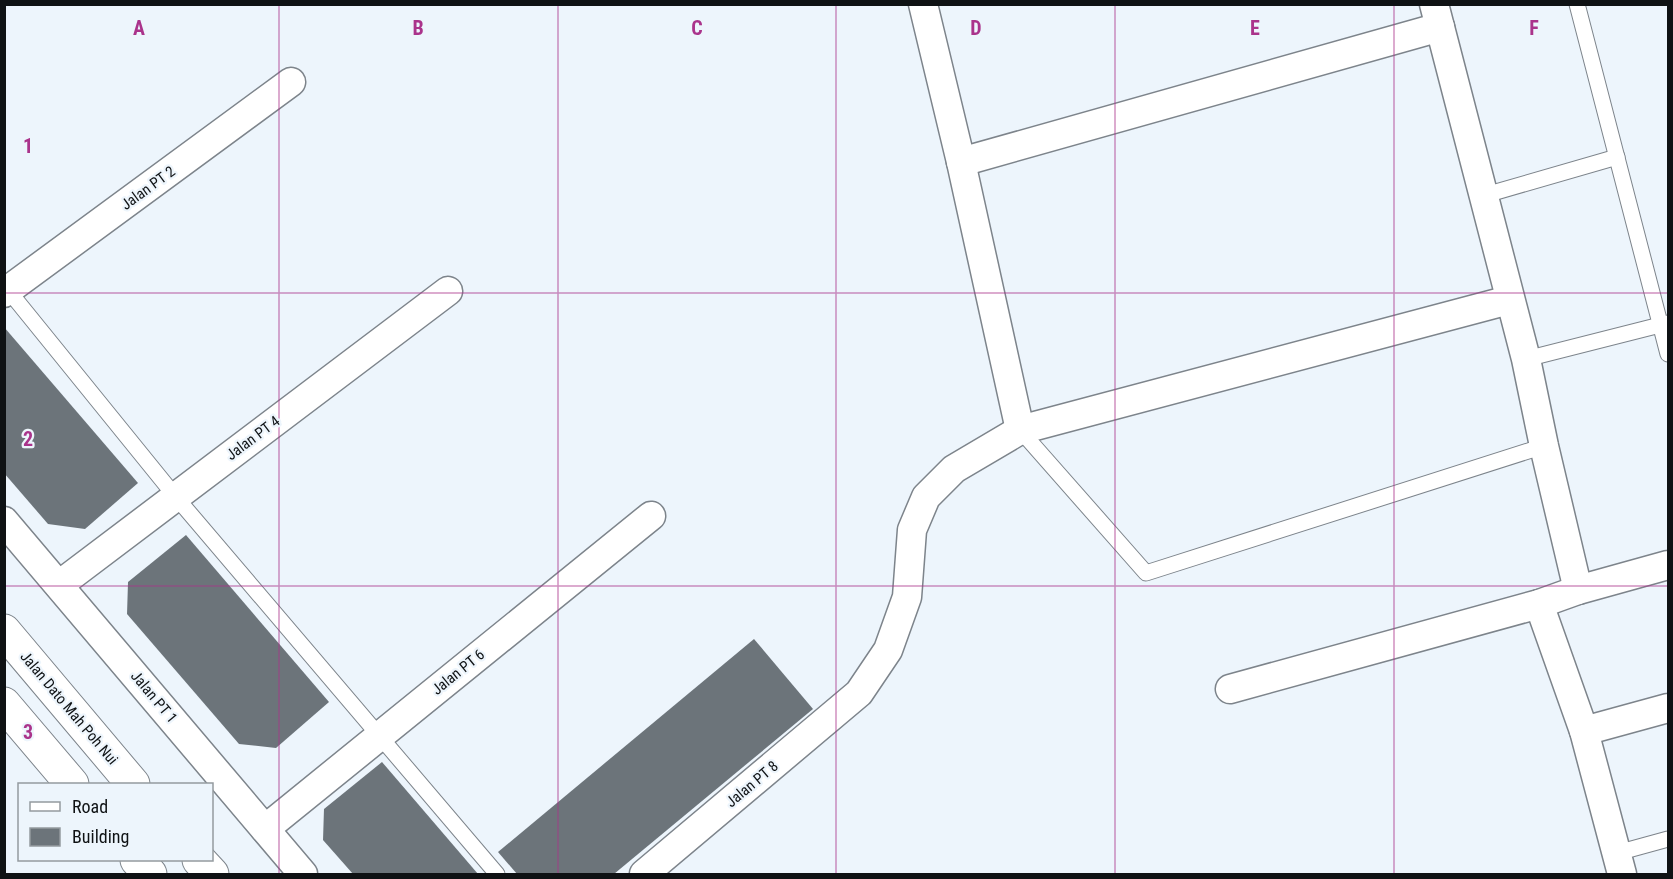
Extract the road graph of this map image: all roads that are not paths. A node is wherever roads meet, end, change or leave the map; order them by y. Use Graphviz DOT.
graph roads {
  1 [pos="923,4"];
  2 [pos="1577,4"];
  3 [pos="1437,16"];
  4 [pos="291,82"];
  5 [pos="1617,157"];
  6 [pos="961,162"];
  7 [pos="1482,196"];
  8 [pos="448,291"];
  9 [pos="6,292"];
  10 [pos="1509,300"];
  11 [pos="1665,324"];
  12 [pos="1668,354"];
  13 [pos="1526,359"];
  14 [pos="1020,430"];
  15 [pos="1544,446"];
  16 [pos="175,496"];
  17 [pos="651,516"];
  18 [pos="4,520"];
  19 [pos="1668,565"];
  20 [pos="59,585"];
  21 [pos="1578,590"];
  22 [pos="1539,604"];
  23 [pos="4,631"];
  24 [pos="1230,689"];
  25 [pos="4,704"];
  26 [pos="1668,708"];
  27 [pos="1584,731"];
  28 [pos="379,736"];
  29 [pos="71,783"];
  30 [pos="132,783"];
  31 [pos="265,829"];
  32 [pos="1668,839"];
  33 [pos="138,861"];
  34 [pos="200,861"];
  35 [pos="1620,864"];
  36 [pos="150,874"];
  37 [pos="212,874"];
  38 [pos="303,874"];
  39 [pos="497,874"];
  40 [pos="644,874"];
  1 -- 6 [label="street"];
  2 -- 5 [label="lane"];
  3 -- 6 [label="street"];
  3 -- 7 [label="street"];
  4 -- 9 [label="street, Jalan PT 2"];
  5 -- 7 [label="lane"];
  5 -- 11 [label="lane"];
  6 -- 14 [label="street"];
  7 -- 10 [label="street"];
  8 -- 16 [label="street, Jalan PT 4"];
  9 -- 16 [label="lane"];
  10 -- 13 [label="street"];
  10 -- 14 [label="street, Jalan PT 8"];
  11 -- 12 [label="lane"];
  11 -- 13 [label="lane"];
  13 -- 15 [label="street"];
  14 -- 15 [label="lane"];
  14 -- 40 [label="street, Jalan PT 8"];
  15 -- 21 [label="street"];
  16 -- 20 [label="street, Jalan PT 4"];
  16 -- 28 [label="lane"];
  17 -- 28 [label="street, Jalan PT 6"];
  18 -- 20 [label="street, Jalan PT 1"];
  19 -- 21 [label="street"];
  20 -- 31 [label="street, Jalan PT 1"];
  21 -- 22 [label="street"];
  22 -- 24 [label="street"];
  22 -- 27 [label="street"];
  23 -- 30 [label="street, Jalan Dato Mah Poh Nui"];
  25 -- 29 [label="street"];
  26 -- 27 [label="street"];
  27 -- 35 [label="street"];
  28 -- 31 [label="street, Jalan PT 6"];
  28 -- 39 [label="lane"];
  31 -- 38 [label="street, Jalan PT 1"];
  32 -- 35 [label="lane"];
  33 -- 36 [label="street"];
  34 -- 37 [label="street"];
}
